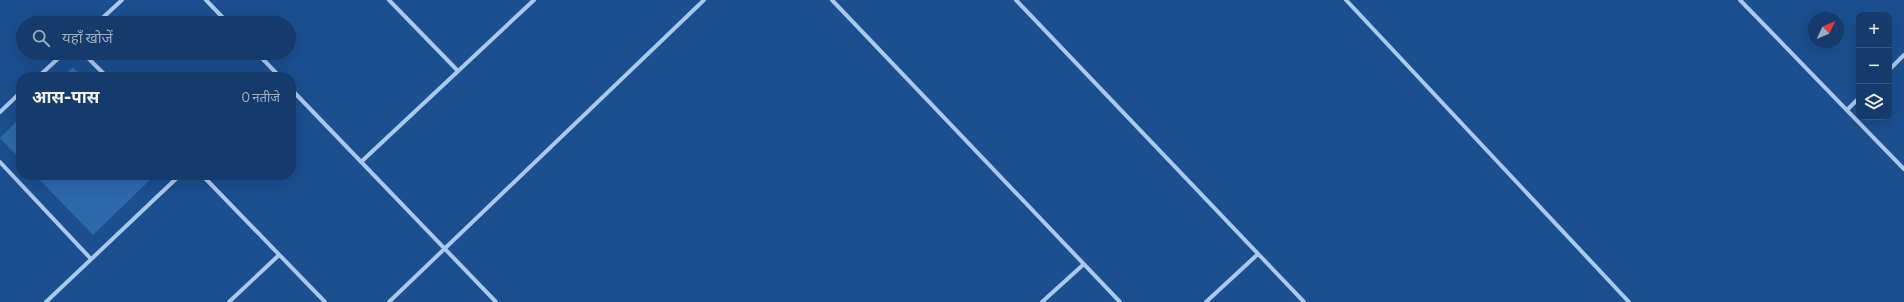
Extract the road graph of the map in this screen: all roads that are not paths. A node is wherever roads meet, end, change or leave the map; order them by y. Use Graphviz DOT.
graph roads {
  1 [pos="122,0"];
  2 [pos="206,0"];
  3 [pos="389,0"];
  4 [pos="534,0"];
  5 [pos="704,0"];
  6 [pos="832,0"];
  7 [pos="1016,0"];
  8 [pos="1346,0"];
  9 [pos="1740,0"];
  10 [pos="105,16"];
  11 [pos="221,16"];
  12 [pos="1904,55"];
  13 [pos="56,60"];
  14 [pos="90,60"];
  15 [pos="264,60"];
  16 [pos="1892,67"];
  17 [pos="458,71"];
  18 [pos="43,72"];
  19 [pos="102,72"];
  20 [pos="275,72"];
  21 [pos="296,94"];
  22 [pos="16,97"];
  23 [pos="1856,101"];
  24 [pos="1848,110"];
  25 [pos="0,112"];
  26 [pos="0,162"];
  27 [pos="361,162"];
  28 [pos="1904,169"];
  29 [pos="16,179"];
  30 [pos="17,180"];
  31 [pos="175,180"];
  32 [pos="207,180"];
  33 [pos="445,249"];
  34 [pos="1258,254"];
  35 [pos="280,255"];
  36 [pos="91,259"];
  37 [pos="1084,264"];
  38 [pos="46,302"];
  39 [pos="229,302"];
  40 [pos="326,302"];
  41 [pos="389,302"];
  42 [pos="496,302"];
  43 [pos="1042,302"];
  44 [pos="1120,302"];
  45 [pos="1206,302"];
  46 [pos="1304,302"];
  47 [pos="1629,302"];
  1 -- 10 [label="street"];
  2 -- 11 [label="street"];
  3 -- 17 [label="street"];
  4 -- 17 [label="street"];
  5 -- 33 [label="street"];
  6 -- 37 [label="street"];
  7 -- 34 [label="street"];
  8 -- 47 [label="street"];
  9 -- 24 [label="street"];
  12 -- 16 [label="street"];
  13 -- 18 [label="street"];
  14 -- 19 [label="street"];
  15 -- 20 [label="street"];
  17 -- 27 [label="street"];
  21 -- 27 [label="street"];
  22 -- 25 [label="street"];
  23 -- 24 [label="street"];
  24 -- 28 [label="street"];
  26 -- 29 [label="street"];
  27 -- 33 [label="street"];
  30 -- 36 [label="street"];
  31 -- 36 [label="street"];
  32 -- 35 [label="street"];
  33 -- 41 [label="street"];
  33 -- 42 [label="street"];
  34 -- 45 [label="street"];
  34 -- 46 [label="street"];
  35 -- 39 [label="street"];
  35 -- 40 [label="street"];
  36 -- 38 [label="street"];
  37 -- 43 [label="street"];
  37 -- 44 [label="street"];
}
